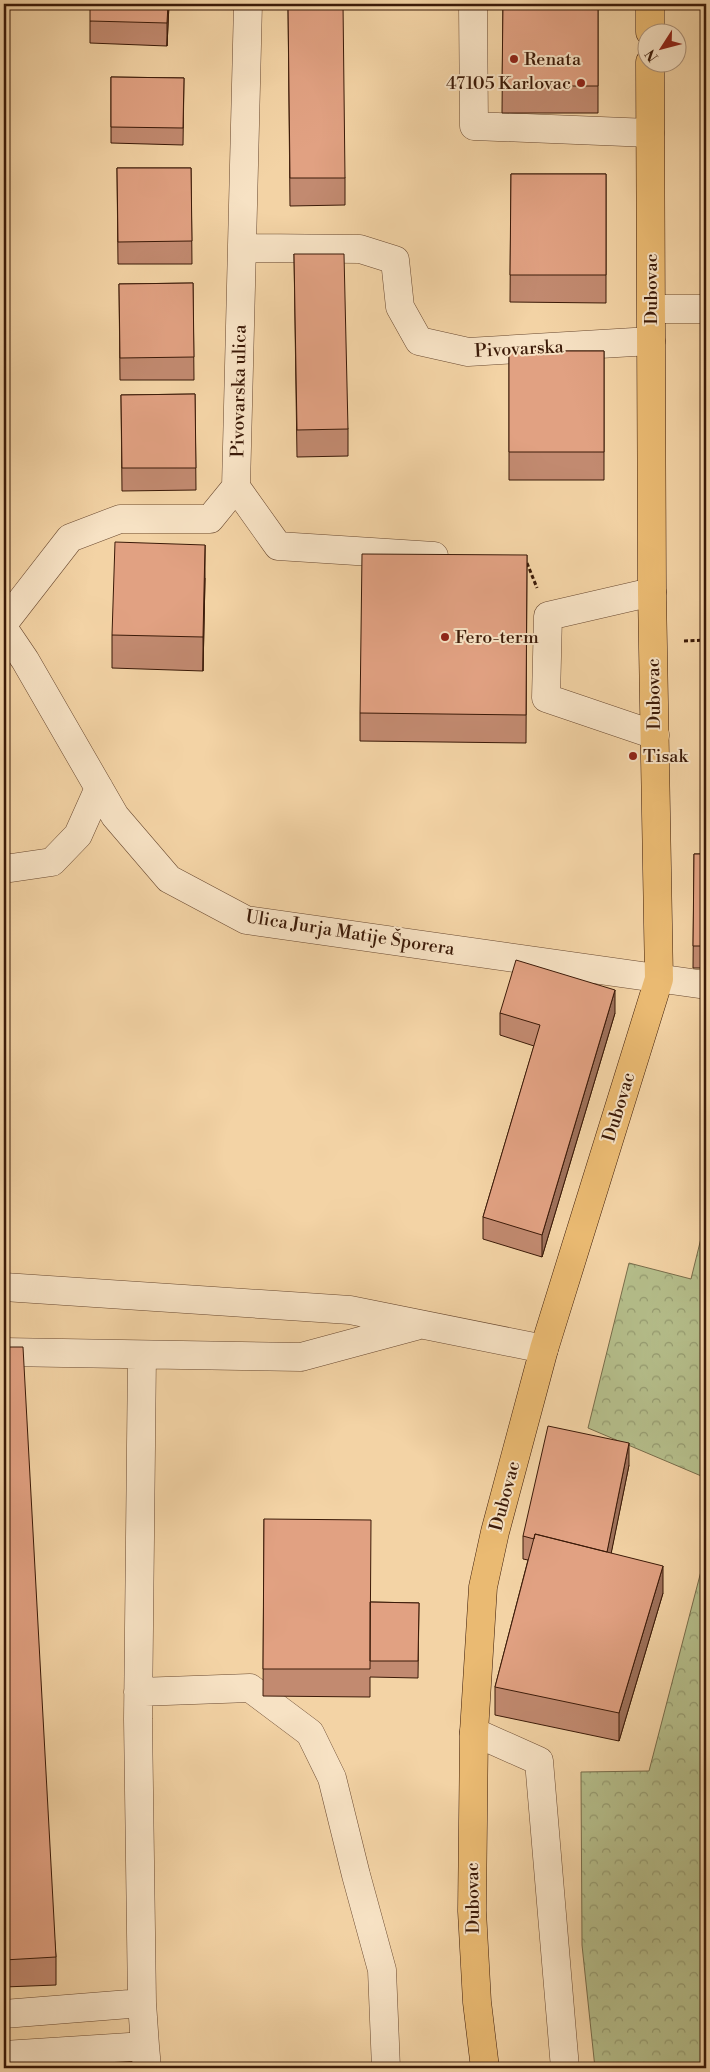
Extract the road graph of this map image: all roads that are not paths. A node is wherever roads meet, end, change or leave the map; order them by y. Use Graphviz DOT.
graph roads {
  1 [pos="248,4"];
  2 [pos="473,4"];
  3 [pos="650,4"];
  4 [pos="650,22"];
  5 [pos="650,72"];
  6 [pos="650,133"];
  7 [pos="242,248"];
  8 [pos="706,309"];
  9 [pos="652,310"];
  10 [pos="652,341"];
  11 [pos="236,487"];
  12 [pos="457,558"];
  13 [pos="652,592"];
  14 [pos="4,623"];
  15 [pos="4,629"];
  16 [pos="655,734"];
  17 [pos="100,788"];
  18 [pos="4,867"];
  19 [pos="659,979"];
  20 [pos="706,985"];
  21 [pos="4,1287"];
  22 [pos="420,1324"];
  23 [pos="544,1349"];
  24 [pos="4,1352"];
  25 [pos="142,1354"];
  26 [pos="138,1692"];
  27 [pos="474,1732"];
  28 [pos="142,2004"];
  29 [pos="4,2014"];
  30 [pos="4,2055"];
  31 [pos="146,2057"];
  32 [pos="386,2068"];
  33 [pos="485,2068"];
  34 [pos="565,2068"];
  1 -- 7 [label="street, Pivovarska ulica"];
  2 -- 6 [label="street"];
  3 -- 4 [label="main road"];
  5 -- 6 [label="main road, Dubovac"];
  6 -- 9 [label="main road, Dubovac"];
  7 -- 10 [label="street, Pivovarska"];
  7 -- 11 [label="street, Pivovarska ulica"];
  8 -- 9 [label="street"];
  9 -- 10 [label="main road, Dubovac"];
  10 -- 13 [label="main road, Dubovac"];
  11 -- 12 [label="street"];
  11 -- 14 [label="street"];
  13 -- 16 [label="main road, Dubovac"];
  13 -- 16 [label="street"];
  15 -- 17 [label="street, Ulica Jurja Matije Šporera"];
  16 -- 19 [label="main road, Dubovac"];
  17 -- 18 [label="street"];
  17 -- 19 [label="street, Ulica Jurja Matije Šporera"];
  19 -- 20 [label="street, Ulica Jurja Matije Šporera"];
  19 -- 23 [label="main road, Dubovac"];
  21 -- 22 [label="street"];
  22 -- 23 [label="street"];
  22 -- 25 [label="street"];
  23 -- 27 [label="main road, Dubovac"];
  24 -- 25 [label="street"];
  25 -- 26 [label="street"];
  26 -- 28 [label="street"];
  26 -- 32 [label="street"];
  27 -- 33 [label="main road, Dubovac"];
  27 -- 34 [label="street"];
  28 -- 29 [label="street"];
  28 -- 31 [label="street"];
  30 -- 31 [label="street"];
}
